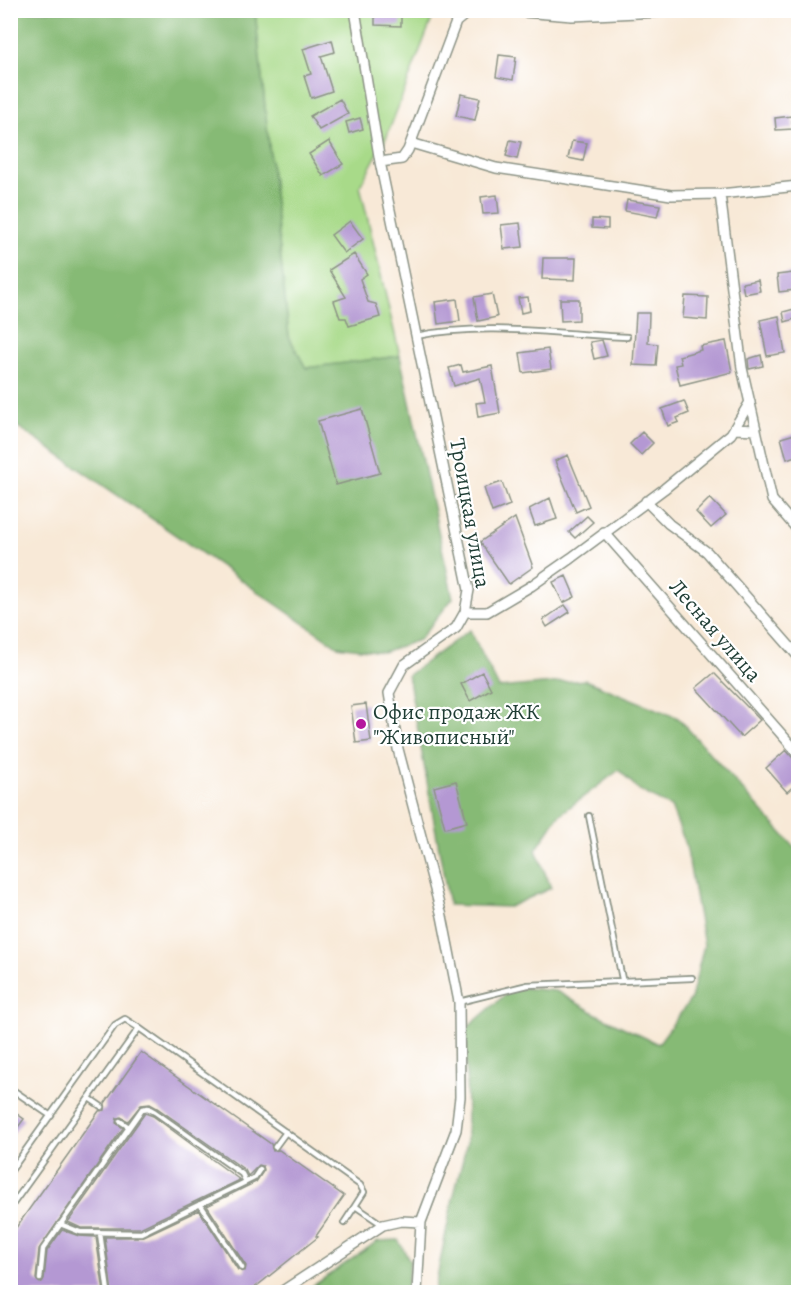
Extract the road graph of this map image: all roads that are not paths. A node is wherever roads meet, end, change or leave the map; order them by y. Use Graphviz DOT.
graph roads {
  1 [pos="355,10"];
  2 [pos="476,10"];
  3 [pos="498,10"];
  4 [pos="704,10"];
  5 [pos="411,143"];
  6 [pos="380,162"];
  7 [pos="798,186"];
  8 [pos="720,194"];
  9 [pos="416,336"];
  10 [pos="627,338"];
  11 [pos="750,402"];
  12 [pos="734,429"];
  13 [pos="756,430"];
  14 [pos="646,501"];
  15 [pos="798,531"];
  16 [pos="604,532"];
  17 [pos="465,612"];
  18 [pos="798,656"];
  19 [pos="798,753"];
  20 [pos="589,816"];
  21 [pos="692,978"];
  22 [pos="622,980"];
  23 [pos="459,1002"];
  24 [pos="139,1028"];
  25 [pos="10,1088"];
  26 [pos="89,1098"];
  27 [pos="102,1107"];
  28 [pos="51,1116"];
  29 [pos="120,1121"];
  30 [pos="129,1127"];
  31 [pos="286,1132"];
  32 [pos="275,1147"];
  33 [pos="260,1169"];
  34 [pos="10,1172"];
  35 [pos="246,1182"];
  36 [pos="200,1204"];
  37 [pos="355,1206"];
  38 [pos="10,1208"];
  39 [pos="421,1222"];
  40 [pos="344,1223"];
  41 [pos="60,1224"];
  42 [pos="383,1225"];
  43 [pos="100,1233"];
  44 [pos="242,1268"];
  45 [pos="40,1279"];
  46 [pos="108,1293"];
  47 [pos="281,1293"];
  48 [pos="417,1293"];
  1 -- 6 [label="street, Троицкая улица"];
  2 -- 5 [label="street"];
  3 -- 4 [label="street"];
  5 -- 6 [label="street"];
  5 -- 8 [label="street"];
  6 -- 9 [label="street, Троицкая улица"];
  7 -- 8 [label="street"];
  8 -- 11 [label="street"];
  9 -- 10 [label="lane"];
  9 -- 17 [label="street, Троицкая улица"];
  11 -- 12 [label="street"];
  11 -- 13 [label="street"];
  12 -- 13 [label="street"];
  12 -- 14 [label="street"];
  13 -- 15 [label="street"];
  14 -- 16 [label="street"];
  14 -- 18 [label="street"];
  16 -- 17 [label="street"];
  16 -- 19 [label="street, Лесная улица"];
  17 -- 23 [label="street, Троицкая улица"];
  20 -- 22 [label="lane"];
  21 -- 22 [label="lane"];
  22 -- 23 [label="lane"];
  23 -- 39 [label="street, Троицкая улица"];
  24 -- 26 [label="lane"];
  24 -- 28 [label="lane"];
  24 -- 31 [label="lane"];
  25 -- 28 [label="lane"];
  26 -- 27 [label="lane"];
  26 -- 38 [label="lane"];
  28 -- 34 [label="lane"];
  29 -- 30 [label="lane"];
  30 -- 35 [label="lane"];
  30 -- 41 [label="lane"];
  31 -- 32 [label="lane"];
  31 -- 37 [label="lane"];
  33 -- 35 [label="lane"];
  35 -- 36 [label="lane"];
  36 -- 43 [label="lane"];
  36 -- 44 [label="lane"];
  37 -- 40 [label="lane"];
  37 -- 42 [label="lane"];
  39 -- 42 [label="street"];
  39 -- 48 [label="street, Троицкая улица"];
  41 -- 43 [label="lane"];
  41 -- 45 [label="lane"];
  42 -- 47 [label="street"];
  43 -- 46 [label="lane"];
}
